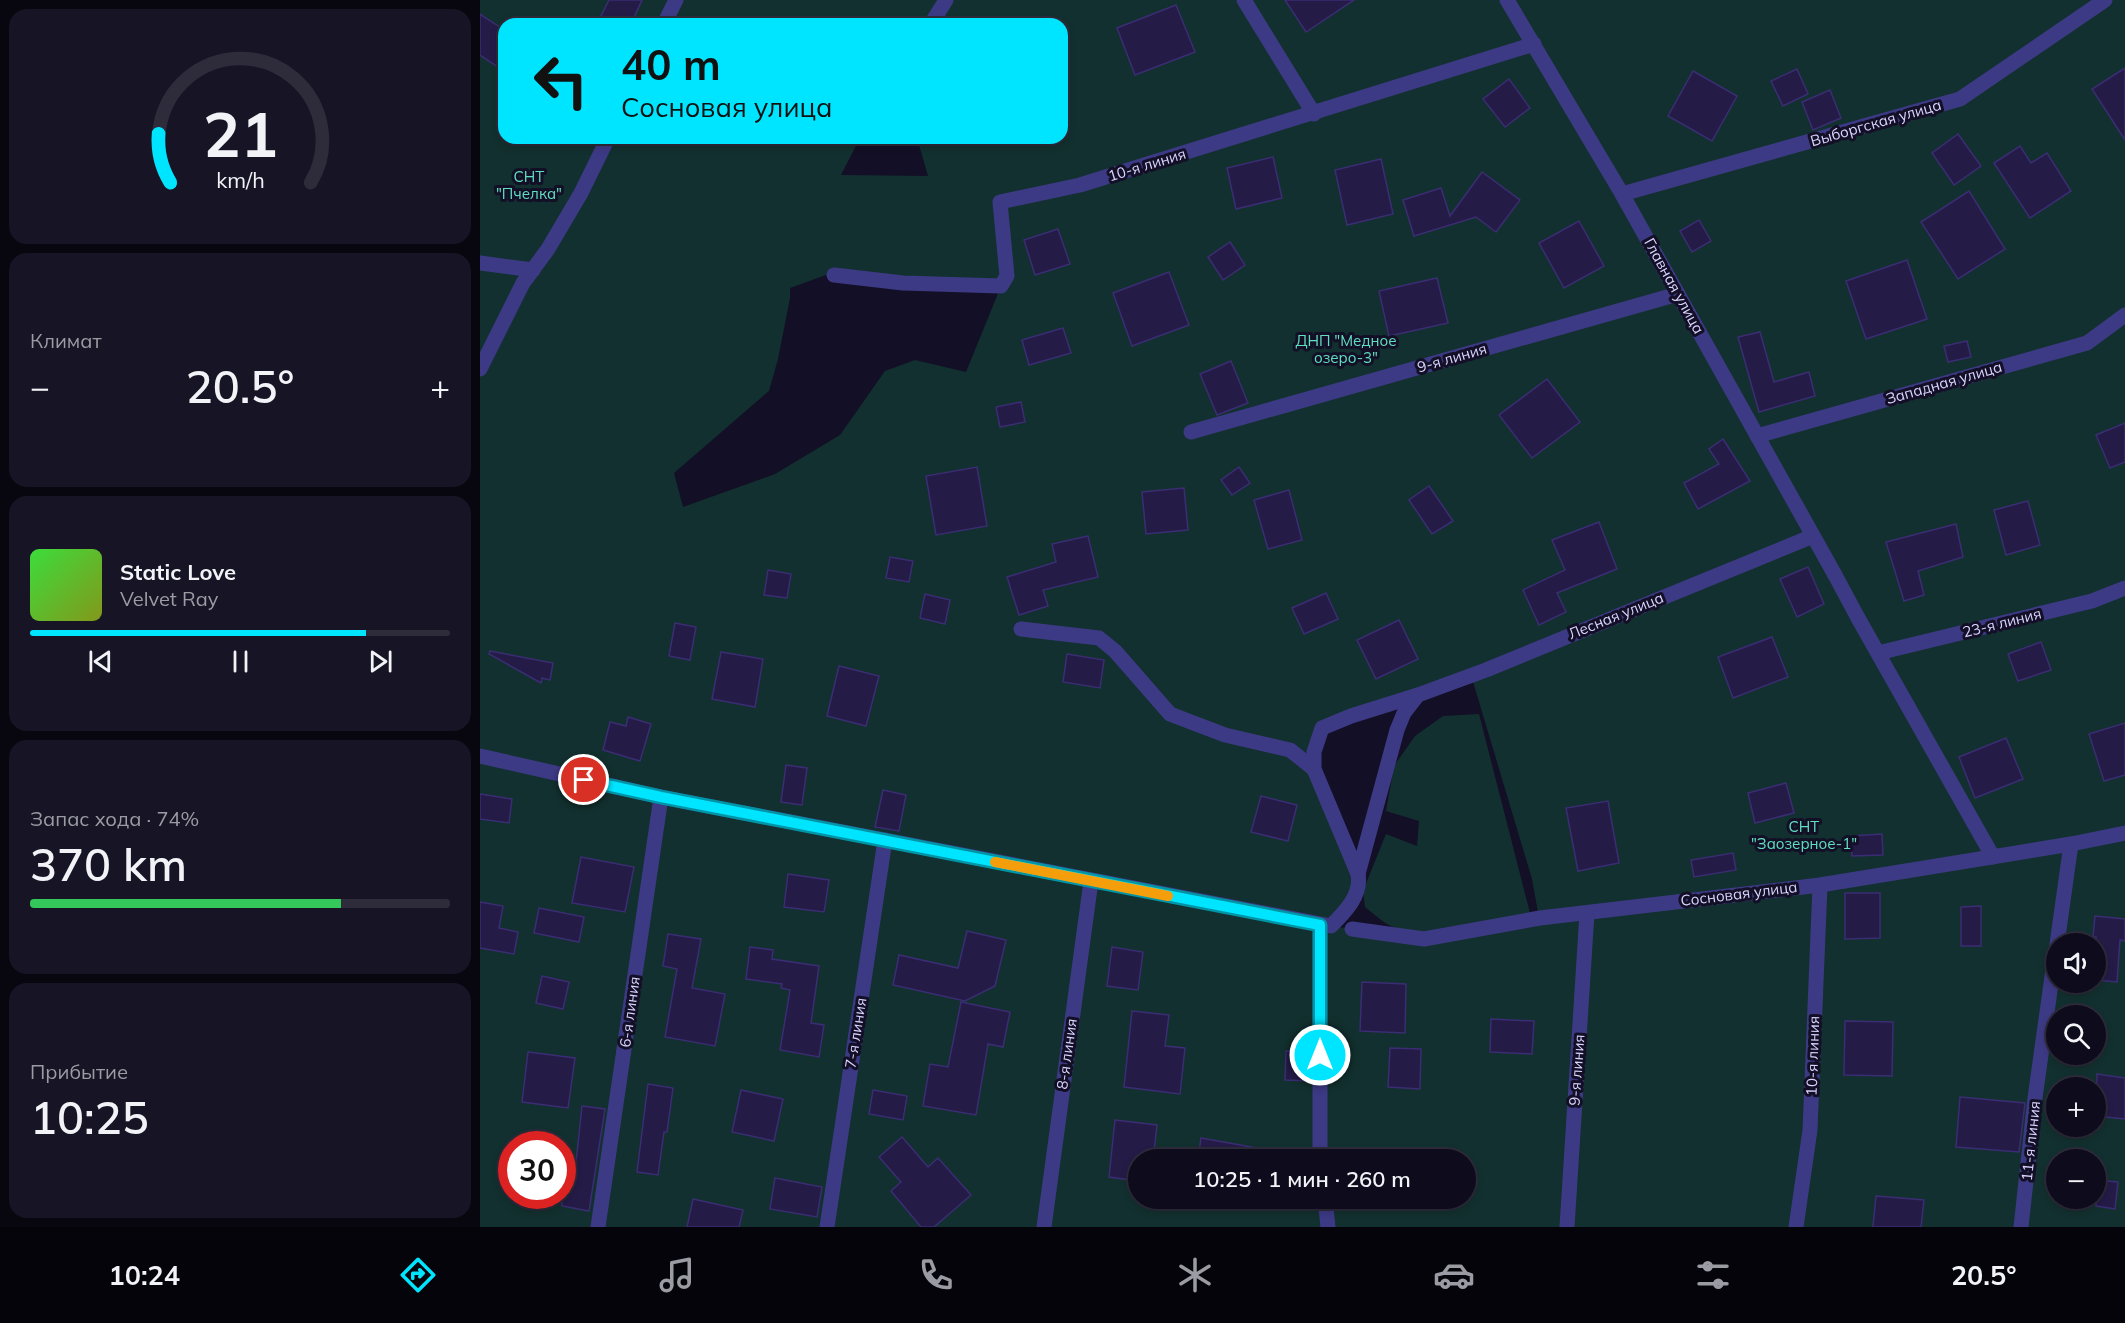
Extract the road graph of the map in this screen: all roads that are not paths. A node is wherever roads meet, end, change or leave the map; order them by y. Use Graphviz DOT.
graph roads {
  1 [pos="676,0"];
  2 [pos="946,0"];
  3 [pos="1244,0"];
  4 [pos="1507,0"];
  5 [pos="2105,0"];
  6 [pos="667,18"];
  7 [pos="935,18"];
  8 [pos="1534,44"];
  9 [pos="1314,114"];
  10 [pos="605,144"];
  11 [pos="1622,194"];
  12 [pos="480,263"];
  13 [pos="533,270"];
  14 [pos="834,276"];
  15 [pos="1678,294"];
  16 [pos="2125,315"];
  17 [pos="480,369"];
  18 [pos="1191,432"];
  19 [pos="1757,436"];
  20 [pos="1814,536"];
  21 [pos="2125,588"];
  22 [pos="1021,629"];
  23 [pos="1878,653"];
  24 [pos="1418,695"];
  25 [pos="480,756"];
  26 [pos="1314,769"];
  27 [pos="661,797"];
  28 [pos="2125,833"];
  29 [pos="885,840"];
  30 [pos="2071,844"];
  31 [pos="1992,857"];
  32 [pos="1358,874"];
  33 [pos="1091,882"];
  34 [pos="1820,885"];
  35 [pos="1587,913"];
  36 [pos="1325,926"];
  37 [pos="1352,929"];
  38 [pos="2059,933"];
  39 [pos="2050,993"];
  40 [pos="1320,1149"];
  41 [pos="1326,1209"];
  42 [pos="598,1227"];
  43 [pos="827,1227"];
  44 [pos="1044,1227"];
  45 [pos="1328,1227"];
  46 [pos="1567,1227"];
  47 [pos="1796,1227"];
  48 [pos="2021,1227"];
  1 -- 6 [label="street"];
  2 -- 7 [label="street"];
  3 -- 9 [label="street"];
  4 -- 8 [label="street, Главная улица"];
  5 -- 11 [label="street, Выборгская улица"];
  8 -- 9 [label="street, 10-я линия"];
  8 -- 11 [label="street, Главная улица"];
  9 -- 14 [label="street, 10-я линия"];
  10 -- 13 [label="street"];
  11 -- 15 [label="street, Главная улица"];
  12 -- 13 [label="street"];
  13 -- 17 [label="street"];
  15 -- 18 [label="street, 9-я линия"];
  15 -- 19 [label="street, Главная улица"];
  16 -- 19 [label="street, Западная улица"];
  19 -- 20 [label="street, Главная улица"];
  20 -- 23 [label="street, Главная улица"];
  20 -- 24 [label="street, Лесная улица"];
  21 -- 23 [label="street, 23-я линия"];
  22 -- 26 [label="street"];
  23 -- 31 [label="street, Главная улица"];
  24 -- 26 [label="street, Лесная улица"];
  24 -- 32 [label="street"];
  25 -- 27 [label="street"];
  26 -- 32 [label="street"];
  27 -- 29 [label="street"];
  27 -- 42 [label="street, 6-я линия"];
  28 -- 30 [label="street, Сосновая улица"];
  29 -- 33 [label="street"];
  29 -- 43 [label="street, 7-я линия"];
  30 -- 31 [label="street, Сосновая улица"];
  30 -- 38 [label="street"];
  31 -- 34 [label="street, Сосновая улица"];
  32 -- 36 [label="street"];
  33 -- 36 [label="street"];
  33 -- 44 [label="street, 8-я линия"];
  34 -- 35 [label="street, Сосновая улица"];
  34 -- 47 [label="street, 10-я линия"];
  35 -- 37 [label="street, Сосновая улица"];
  35 -- 46 [label="street, 9-я линия"];
  36 -- 40 [label="street"];
  39 -- 48 [label="street, 11-я линия"];
  41 -- 45 [label="street"];
}
